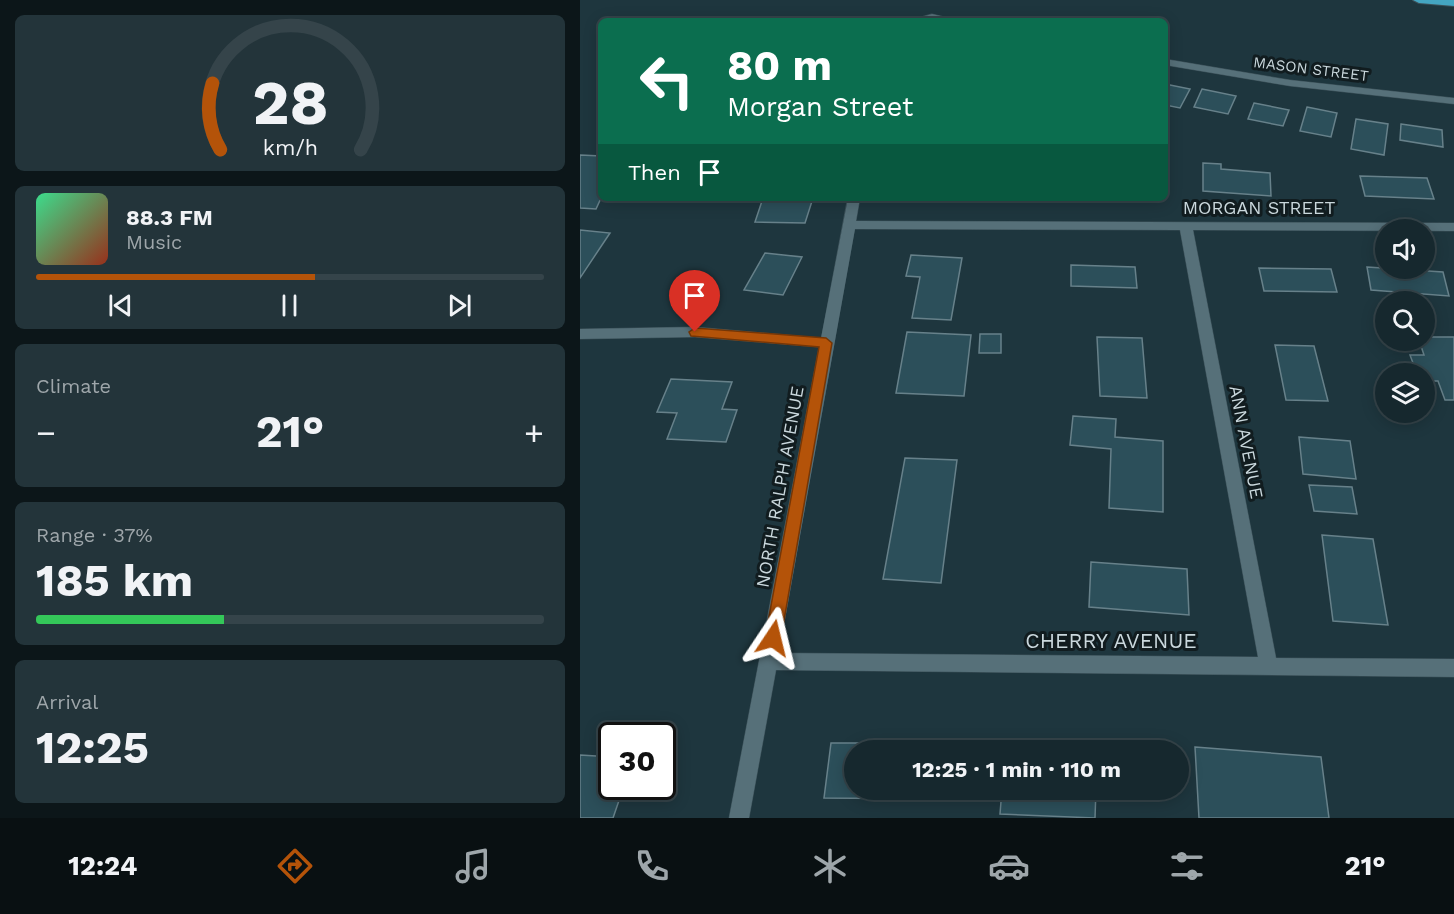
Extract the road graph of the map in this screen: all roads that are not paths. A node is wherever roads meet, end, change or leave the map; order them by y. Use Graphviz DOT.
graph roads {
  1 [pos="1419,0"];
  2 [pos="1453,3"];
  3 [pos="1168,63"];
  4 [pos="1453,101"];
  5 [pos="853,201"];
  6 [pos="849,225"];
  7 [pos="1186,226"];
  8 [pos="1453,227"];
  9 [pos="580,334"];
  10 [pos="826,343"];
  11 [pos="769,661"];
  12 [pos="1268,664"];
  13 [pos="1453,668"];
  14 [pos="739,818"];
  1 -- 2 [label="highway"];
  3 -- 4 [label="street, MASON STREET"];
  5 -- 6 [label="street, NORTH RALPH AVENUE"];
  6 -- 7 [label="street, MORGAN STREET"];
  6 -- 10 [label="street, NORTH RALPH AVENUE"];
  7 -- 8 [label="street, MORGAN STREET"];
  7 -- 12 [label="street, ANN AVENUE"];
  9 -- 10 [label="street"];
  10 -- 11 [label="street, NORTH RALPH AVENUE"];
  11 -- 12 [label="street, CHERRY AVENUE"];
  11 -- 14 [label="street, NORTH RALPH AVENUE"];
  12 -- 13 [label="street, CHERRY AVENUE"];
}
